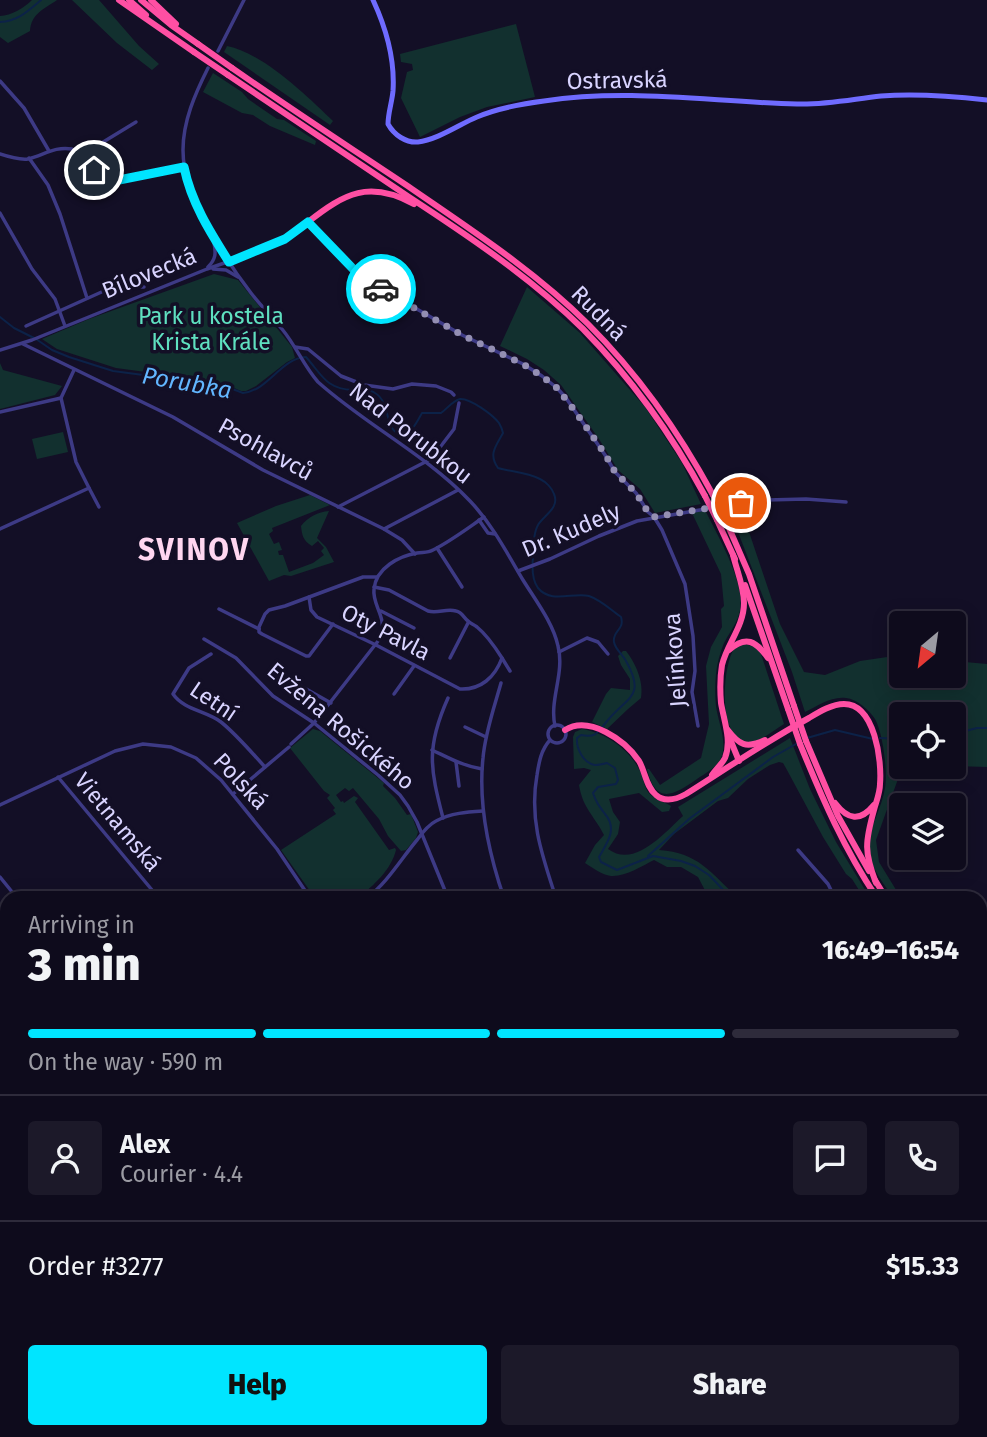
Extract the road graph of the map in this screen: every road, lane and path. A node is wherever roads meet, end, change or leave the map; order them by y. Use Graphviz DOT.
graph roads {
  1 [pos="119,0"];
  2 [pos="129,0"];
  3 [pos="141,0"];
  4 [pos="151,0"];
  5 [pos="244,0"];
  6 [pos="373,0"];
  7 [pos="198,44"];
  8 [pos="218,51"];
  9 [pos="194,52"];
  10 [pos="208,68"];
  11 [pos="230,71"];
  12 [pos="0,80"];
  13 [pos="987,100"];
  14 [pos="136,122"];
  15 [pos="49,151"];
  16 [pos="0,154"];
  17 [pos="29,158"];
  18 [pos="81,158"];
  19 [pos="184,167"];
  20 [pos="426,208"];
  21 [pos="0,213"];
  22 [pos="308,222"];
  23 [pos="214,239"];
  24 [pos="229,262"];
  25 [pos="207,269"];
  26 [pos="240,278"];
  27 [pos="145,287"];
  28 [pos="87,298"];
  29 [pos="60,309"];
  30 [pos="26,326"];
  31 [pos="65,326"];
  32 [pos="22,344"];
  33 [pos="295,347"];
  34 [pos="0,350"];
  35 [pos="74,370"];
  36 [pos="454,395"];
  37 [pos="61,398"];
  38 [pos="459,403"];
  39 [pos="0,412"];
  40 [pos="426,462"];
  41 [pos="89,488"];
  42 [pos="458,489"];
  43 [pos="709,495"];
  44 [pos="846,502"];
  45 [pos="99,507"];
  46 [pos="338,507"];
  47 [pos="654,517"];
  48 [pos="482,519"];
  49 [pos="0,529"];
  50 [pos="384,529"];
  51 [pos="437,548"];
  52 [pos="415,554"];
  53 [pos="733,555"];
  54 [pos="518,571"];
  55 [pos="377,577"];
  56 [pos="374,587"];
  57 [pos="463,587"];
  58 [pos="309,597"];
  59 [pos="219,609"];
  60 [pos="379,610"];
  61 [pos="468,623"];
  62 [pos="333,624"];
  63 [pos="414,628"];
  64 [pos="259,629"];
  65 [pos="204,639"];
  66 [pos="376,645"];
  67 [pos="727,651"];
  68 [pos="559,652"];
  69 [pos="211,654"];
  70 [pos="608,654"];
  71 [pos="502,657"];
  72 [pos="450,658"];
  73 [pos="414,666"];
  74 [pos="773,666"];
  75 [pos="510,671"];
  76 [pos="283,676"];
  77 [pos="501,683"];
  78 [pos="394,694"];
  79 [pos="448,698"];
  80 [pos="331,703"];
  81 [pos="791,708"];
  82 [pos="314,723"];
  83 [pos="555,726"];
  84 [pos="698,726"];
  85 [pos="465,727"];
  86 [pos="726,727"];
  87 [pos="565,730"];
  88 [pos="786,731"];
  89 [pos="486,737"];
  90 [pos="550,740"];
  91 [pos="803,742"];
  92 [pos="432,750"];
  93 [pos="738,761"];
  94 [pos="456,762"];
  95 [pos="265,767"];
  96 [pos="482,769"];
  97 [pos="58,777"];
  98 [pos="709,780"];
  99 [pos="459,786"];
  100 [pos="233,794"];
  101 [pos="830,796"];
  102 [pos="876,802"];
  103 [pos="0,805"];
  104 [pos="484,811"];
  105 [pos="443,818"];
  106 [pos="422,834"];
  107 [pos="798,850"];
  108 [pos="0,877"];
  109 [pos="876,883"];
  110 [pos="152,890"];
  111 [pos="11,891"];
  112 [pos="305,891"];
  113 [pos="374,891"];
  114 [pos="445,891"];
  115 [pos="502,891"];
  116 [pos="554,891"];
  117 [pos="832,891"];
  118 [pos="873,891"];
  119 [pos="881,891"];
  1 -- 9 [label="highway"];
  2 -- 9 [label="highway"];
  3 -- 7 [label="highway"];
  4 -- 7 [label="highway"];
  5 -- 8 [label="street"];
  6 -- 13 [label="street, Ostravská"];
  7 -- 11 [label="highway, bridge"];
  9 -- 11 [label="highway, bridge"];
  10 -- 19 [label="street, Nad Porubkou"];
  11 -- 20 [label="highway, Rudná"];
  11 -- 43 [label="highway, Rudná"];
  12 -- 15 [label="street"];
  14 -- 18 [label="street"];
  15 -- 17 [label="street"];
  15 -- 18 [label="street"];
  16 -- 17 [label="street"];
  17 -- 28 [label="street"];
  18 -- 19 [label="street"];
  19 -- 23 [label="street, Nad Porubkou"];
  20 -- 22 [label="highway"];
  20 -- 43 [label="highway, Rudná"];
  21 -- 29 [label="street"];
  22 -- 24 [label="street, Bílovecká"];
  22 -- 47 [label="street, Jelínkova"];
  23 -- 24 [label="street, Nad Porubkou"];
  23 -- 25 [label="street"];
  24 -- 25 [label="street, Bílovecká"];
  24 -- 26 [label="street, Nad Porubkou"];
  25 -- 26 [label="street"];
  25 -- 31 [label="street, Bílovecká"];
  26 -- 33 [label="street, Nad Porubkou"];
  27 -- 28 [label="street"];
  28 -- 29 [label="street"];
  29 -- 30 [label="street"];
  29 -- 31 [label="street"];
  31 -- 32 [label="street, Bílovecká"];
  32 -- 34 [label="street, Bílovecká"];
  32 -- 35 [label="street, Psohlavců"];
  33 -- 36 [label="street"];
  33 -- 40 [label="street, Nad Porubkou"];
  35 -- 37 [label="street"];
  35 -- 46 [label="street, Psohlavců"];
  37 -- 39 [label="street"];
  37 -- 41 [label="street"];
  38 -- 40 [label="street"];
  40 -- 42 [label="street, Nad Porubkou"];
  40 -- 46 [label="street"];
  41 -- 45 [label="street"];
  41 -- 49 [label="street"];
  42 -- 48 [label="street, Nad Porubkou"];
  42 -- 50 [label="street"];
  43 -- 53 [label="highway, bridge"];
  43 -- 81 [label="highway, Rudná, bridge"];
  44 -- 47 [label="street, Dr. Kudely"];
  46 -- 50 [label="street, Psohlavců"];
  47 -- 54 [label="street, Dr. Kudely"];
  47 -- 84 [label="street, Jelínkova"];
  48 -- 51 [label="street"];
  48 -- 54 [label="street, Nad Porubkou"];
  50 -- 52 [label="street, Psohlavců"];
  51 -- 52 [label="street"];
  51 -- 57 [label="street"];
  52 -- 55 [label="street"];
  53 -- 67 [label="highway"];
  53 -- 74 [label="highway"];
  54 -- 68 [label="street, Nad Porubkou"];
  55 -- 56 [label="street"];
  55 -- 58 [label="street"];
  56 -- 60 [label="street"];
  56 -- 61 [label="street"];
  58 -- 62 [label="street, Oty Pavla"];
  58 -- 64 [label="street"];
  59 -- 64 [label="street"];
  60 -- 63 [label="street"];
  60 -- 66 [label="street"];
  61 -- 71 [label="street"];
  61 -- 72 [label="street"];
  62 -- 64 [label="street"];
  62 -- 66 [label="street, Oty Pavla"];
  65 -- 82 [label="street, Evžena Rošického"];
  66 -- 73 [label="street, Oty Pavla"];
  66 -- 80 [label="street"];
  67 -- 74 [label="highway"];
  67 -- 86 [label="highway"];
  68 -- 70 [label="street"];
  68 -- 83 [label="street, Nad Porubkou"];
  69 -- 95 [label="street, Letní"];
  71 -- 73 [label="street, Oty Pavla"];
  71 -- 75 [label="street"];
  73 -- 78 [label="street"];
  74 -- 81 [label="highway"];
  76 -- 80 [label="street"];
  77 -- 89 [label="street"];
  79 -- 92 [label="street"];
  80 -- 82 [label="street"];
  81 -- 91 [label="highway, bridge"];
  82 -- 95 [label="street"];
  82 -- 106 [label="street, Evžena Rošického"];
  83 -- 87 [label="street"];
  83 -- 90 [label="street"];
  85 -- 89 [label="street"];
  86 -- 88 [label="highway"];
  86 -- 93 [label="highway"];
  86 -- 98 [label="highway"];
  87 -- 90 [label="street"];
  87 -- 98 [label="highway"];
  88 -- 93 [label="highway"];
  88 -- 102 [label="highway"];
  89 -- 96 [label="street"];
  90 -- 116 [label="street"];
  91 -- 101 [label="highway"];
  91 -- 118 [label="highway"];
  92 -- 94 [label="street"];
  92 -- 105 [label="street"];
  93 -- 98 [label="highway"];
  94 -- 96 [label="street"];
  94 -- 99 [label="street"];
  95 -- 100 [label="street"];
  96 -- 104 [label="street"];
  97 -- 100 [label="street, Polská"];
  97 -- 103 [label="street, Polská"];
  97 -- 110 [label="street, Vietnamská"];
  100 -- 112 [label="street, Polská"];
  101 -- 102 [label="highway"];
  101 -- 109 [label="highway"];
  102 -- 109 [label="highway"];
  104 -- 105 [label="street"];
  104 -- 115 [label="street"];
  105 -- 106 [label="street"];
  106 -- 113 [label="street"];
  106 -- 114 [label="street, Evžena Rošického"];
  107 -- 117 [label="street"];
  108 -- 111 [label="street"];
  109 -- 119 [label="highway"];
}
